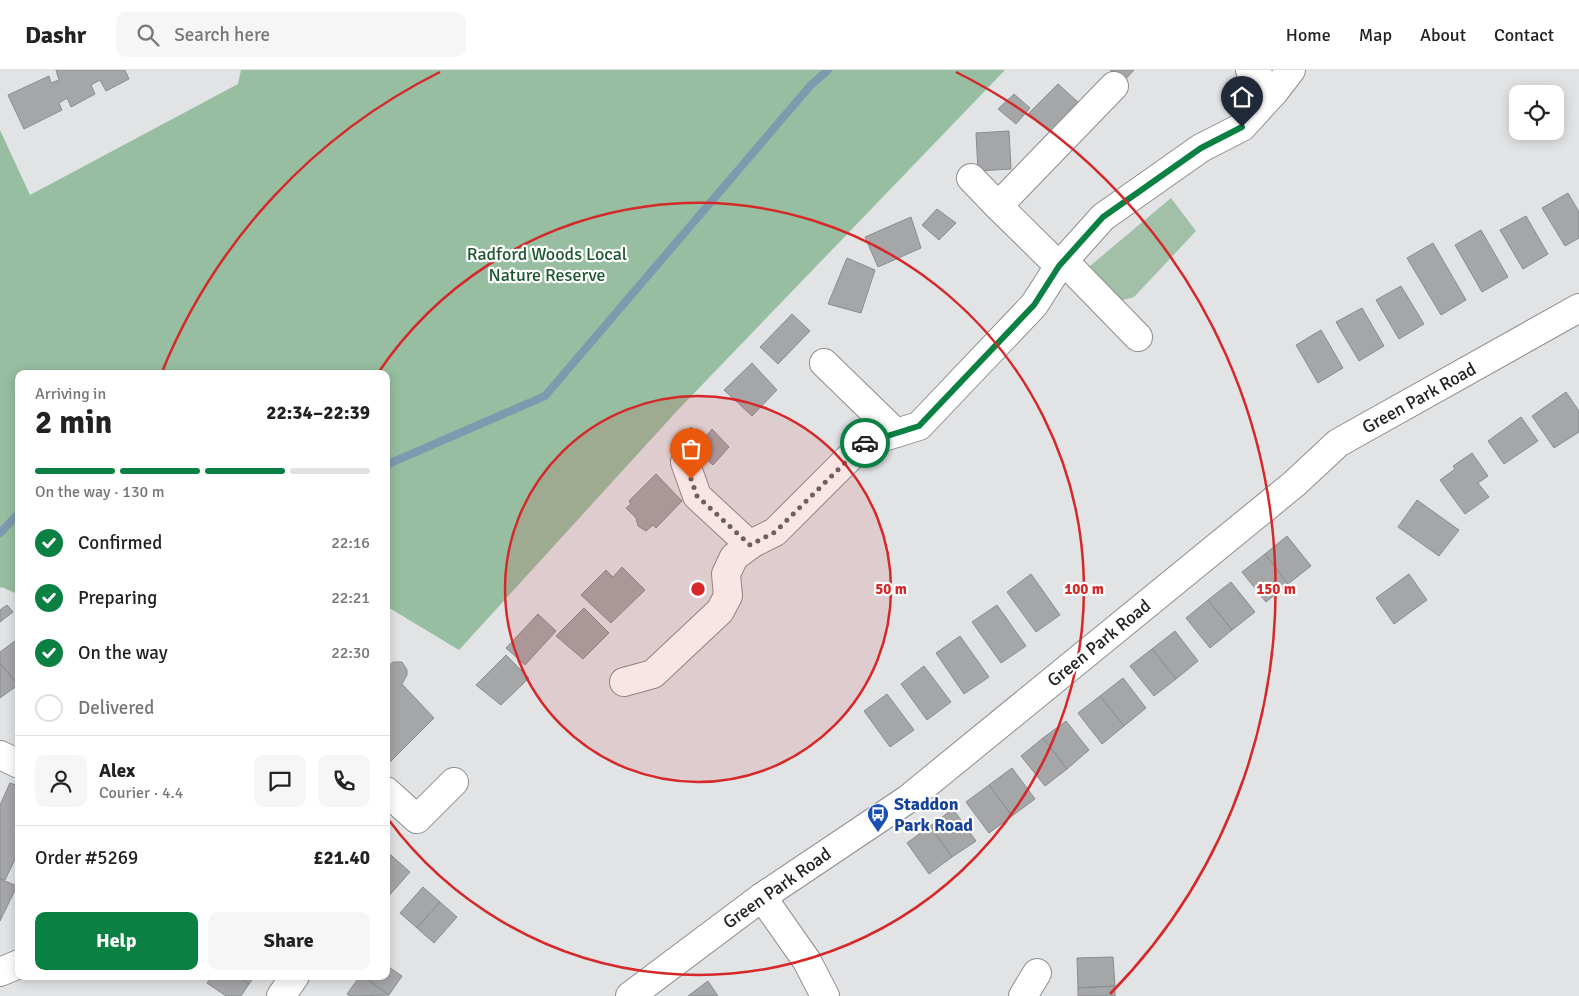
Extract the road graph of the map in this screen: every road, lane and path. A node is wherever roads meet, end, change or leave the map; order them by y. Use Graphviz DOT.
graph roads {
  1 [pos="1250,70"];
  2 [pos="1291,70"];
  3 [pos="1114,86"];
  4 [pos="1274,92"];
  5 [pos="971,178"];
  6 [pos="998,206"];
  7 [pos="1061,263"];
  8 [pos="1579,308"];
  9 [pos="1138,337"];
  10 [pos="824,362"];
  11 [pos="896,433"];
  12 [pos="685,462"];
  13 [pos="750,545"];
  14 [pos="624,682"];
  15 [pos="0,755"];
  16 [pos="15,762"];
  17 [pos="454,782"];
  18 [pos="390,795"];
  19 [pos="762,897"];
  20 [pos="15,966"];
  21 [pos="0,972"];
  22 [pos="1037,973"];
  23 [pos="292,980"];
  24 [pos="282,996"];
  25 [pos="630,996"];
  26 [pos="824,996"];
  27 [pos="1023,996"];
  1 -- 4 [label="street"];
  2 -- 4 [label="street"];
  3 -- 6 [label="street"];
  4 -- 7 [label="street"];
  5 -- 6 [label="street"];
  6 -- 7 [label="street"];
  7 -- 9 [label="street"];
  7 -- 11 [label="street"];
  8 -- 19 [label="street, Green Park Road"];
  10 -- 11 [label="street"];
  11 -- 13 [label="street"];
  12 -- 13 [label="street"];
  13 -- 14 [label="street"];
  15 -- 16 [label="street"];
  17 -- 18 [label="street"];
  19 -- 25 [label="street, Green Park Road"];
  19 -- 26 [label="street"];
  20 -- 21 [label="street"];
  22 -- 27 [label="street"];
  23 -- 24 [label="street"];
}
